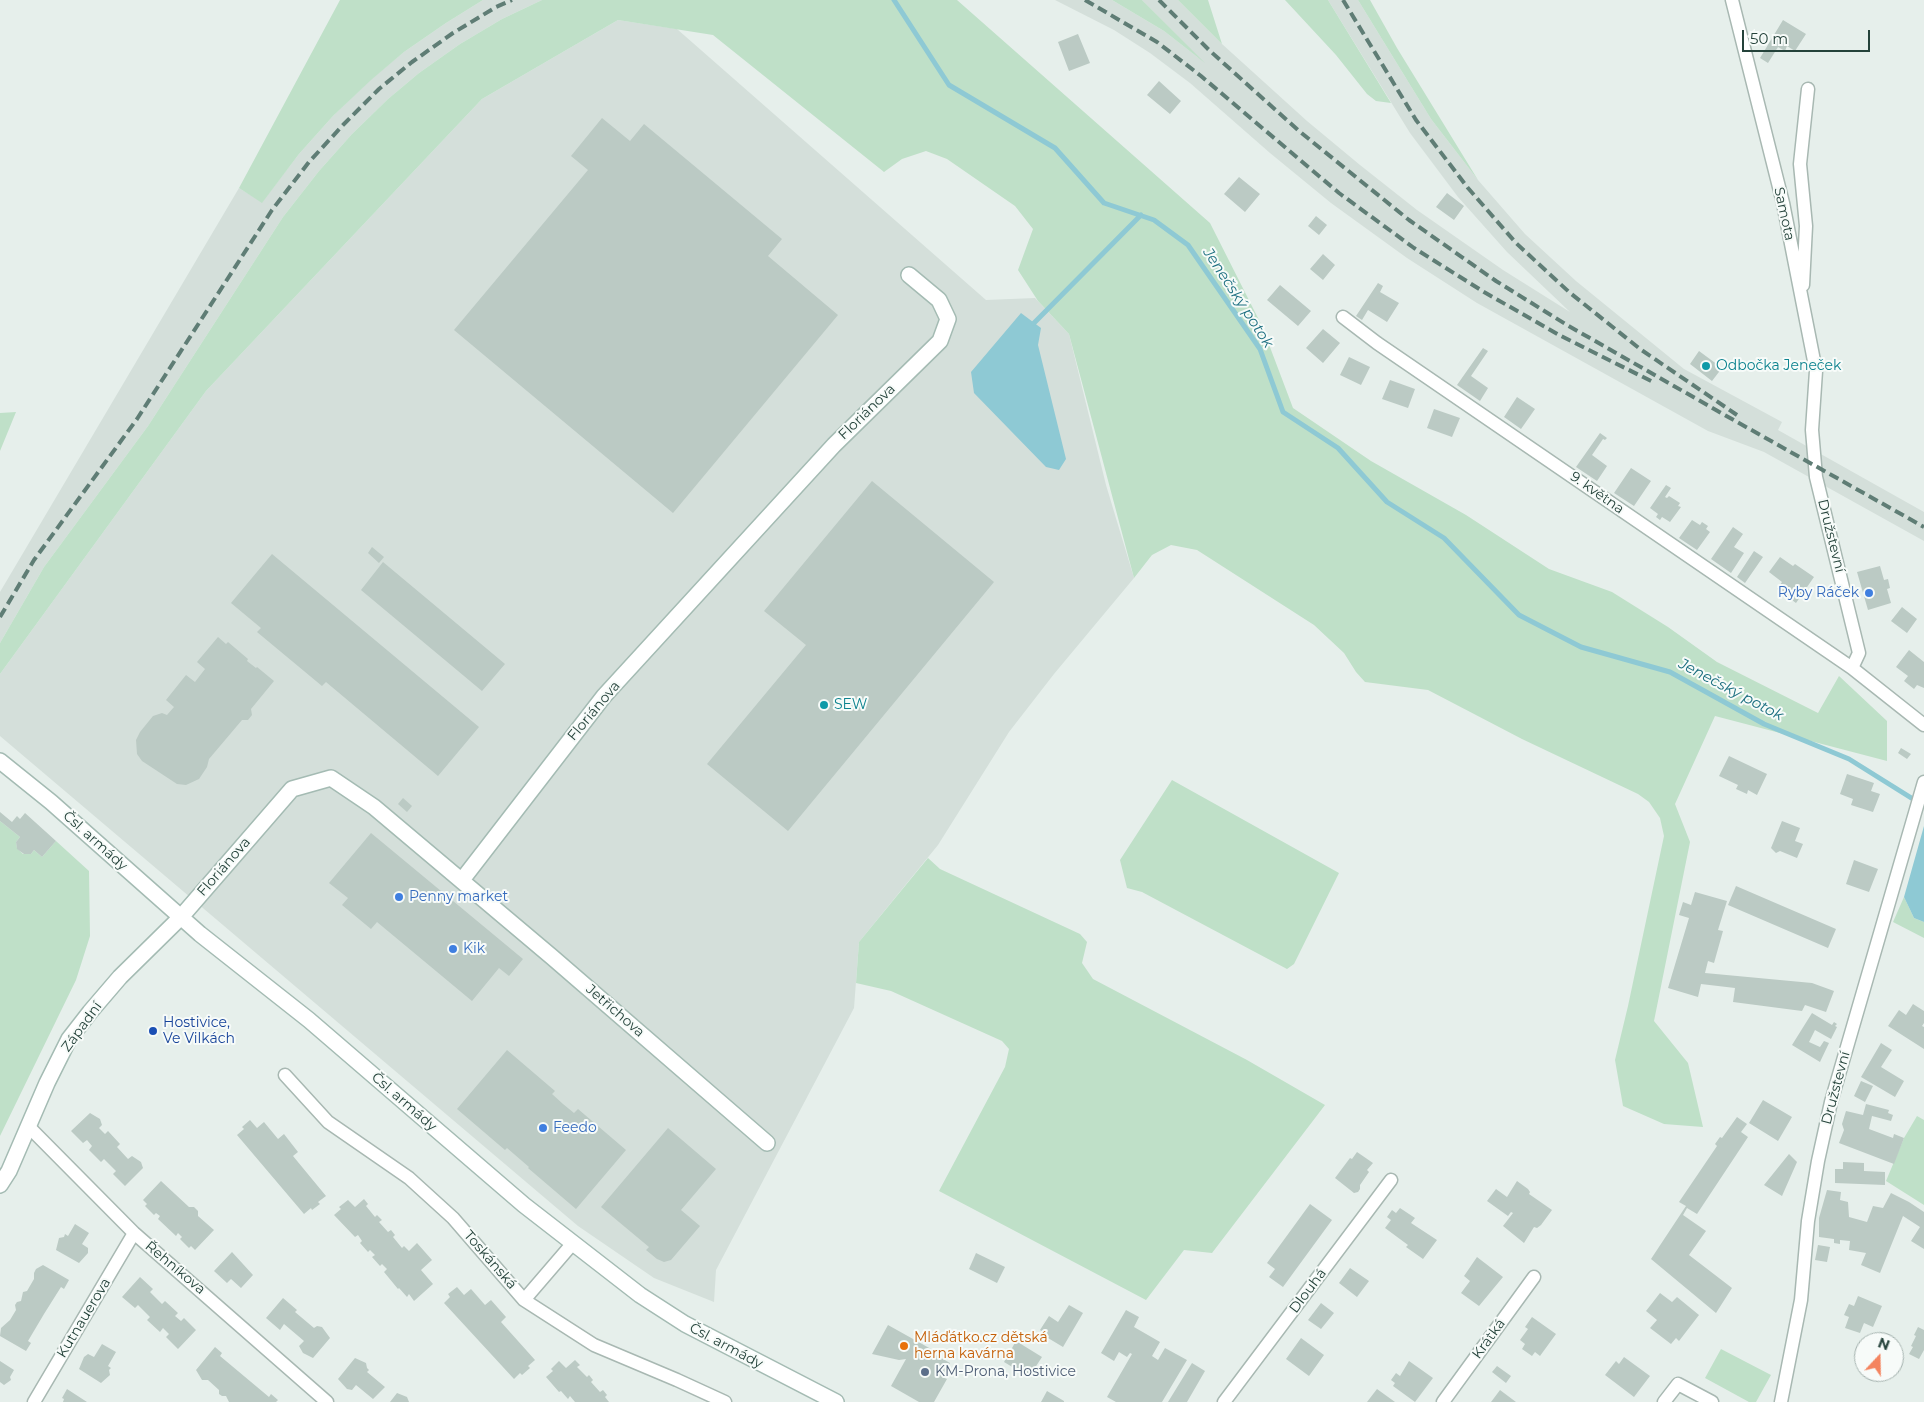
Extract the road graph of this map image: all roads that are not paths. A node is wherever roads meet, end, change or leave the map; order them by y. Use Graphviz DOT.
graph roads {
  1 [pos="1732,0"];
  2 [pos="1808,90"];
  3 [pos="908,275"];
  4 [pos="1803,305"];
  5 [pos="1343,317"];
  6 [pos="1812,430"];
  7 [pos="1852,668"];
  8 [pos="1924,725"];
  9 [pos="0,761"];
  10 [pos="1923,786"];
  11 [pos="462,880"];
  12 [pos="181,917"];
  13 [pos="285,1074"];
  14 [pos="30,1127"];
  15 [pos="767,1143"];
  16 [pos="1391,1180"];
  17 [pos="0,1185"];
  18 [pos="134,1233"];
  19 [pos="573,1244"];
  20 [pos="1534,1277"];
  21 [pos="524,1300"];
  22 [pos="320,1400"];
  23 [pos="34,1402"];
  24 [pos="725,1402"];
  25 [pos="836,1402"];
  26 [pos="1224,1402"];
  27 [pos="1443,1402"];
  28 [pos="1664,1402"];
  29 [pos="1712,1402"];
  30 [pos="1781,1402"];
  1 -- 4 [label="street, Samota"];
  2 -- 4 [label="street"];
  3 -- 11 [label="street, Floriánova"];
  4 -- 6 [label="street, Samota"];
  5 -- 7 [label="street, 9. května"];
  6 -- 7 [label="street, Družstevní"];
  7 -- 8 [label="street, 9. května"];
  9 -- 12 [label="street, Čsl. armády"];
  10 -- 30 [label="street, Družstevní"];
  11 -- 12 [label="street, Floriánova"];
  11 -- 15 [label="street, Jetřichova"];
  12 -- 14 [label="street, Západní"];
  12 -- 19 [label="street, Čsl. armády"];
  13 -- 21 [label="street, Toskánská"];
  14 -- 17 [label="street, Západní"];
  14 -- 18 [label="street, Řehníkova"];
  16 -- 26 [label="street, Dlouhá"];
  18 -- 22 [label="street, Řehníkova"];
  18 -- 23 [label="street, Kutnauerova"];
  19 -- 21 [label="street"];
  19 -- 25 [label="street, Čsl. armády"];
  20 -- 27 [label="street, Krátká"];
  21 -- 24 [label="street, Toskánská"];
  28 -- 29 [label="street"];
}
